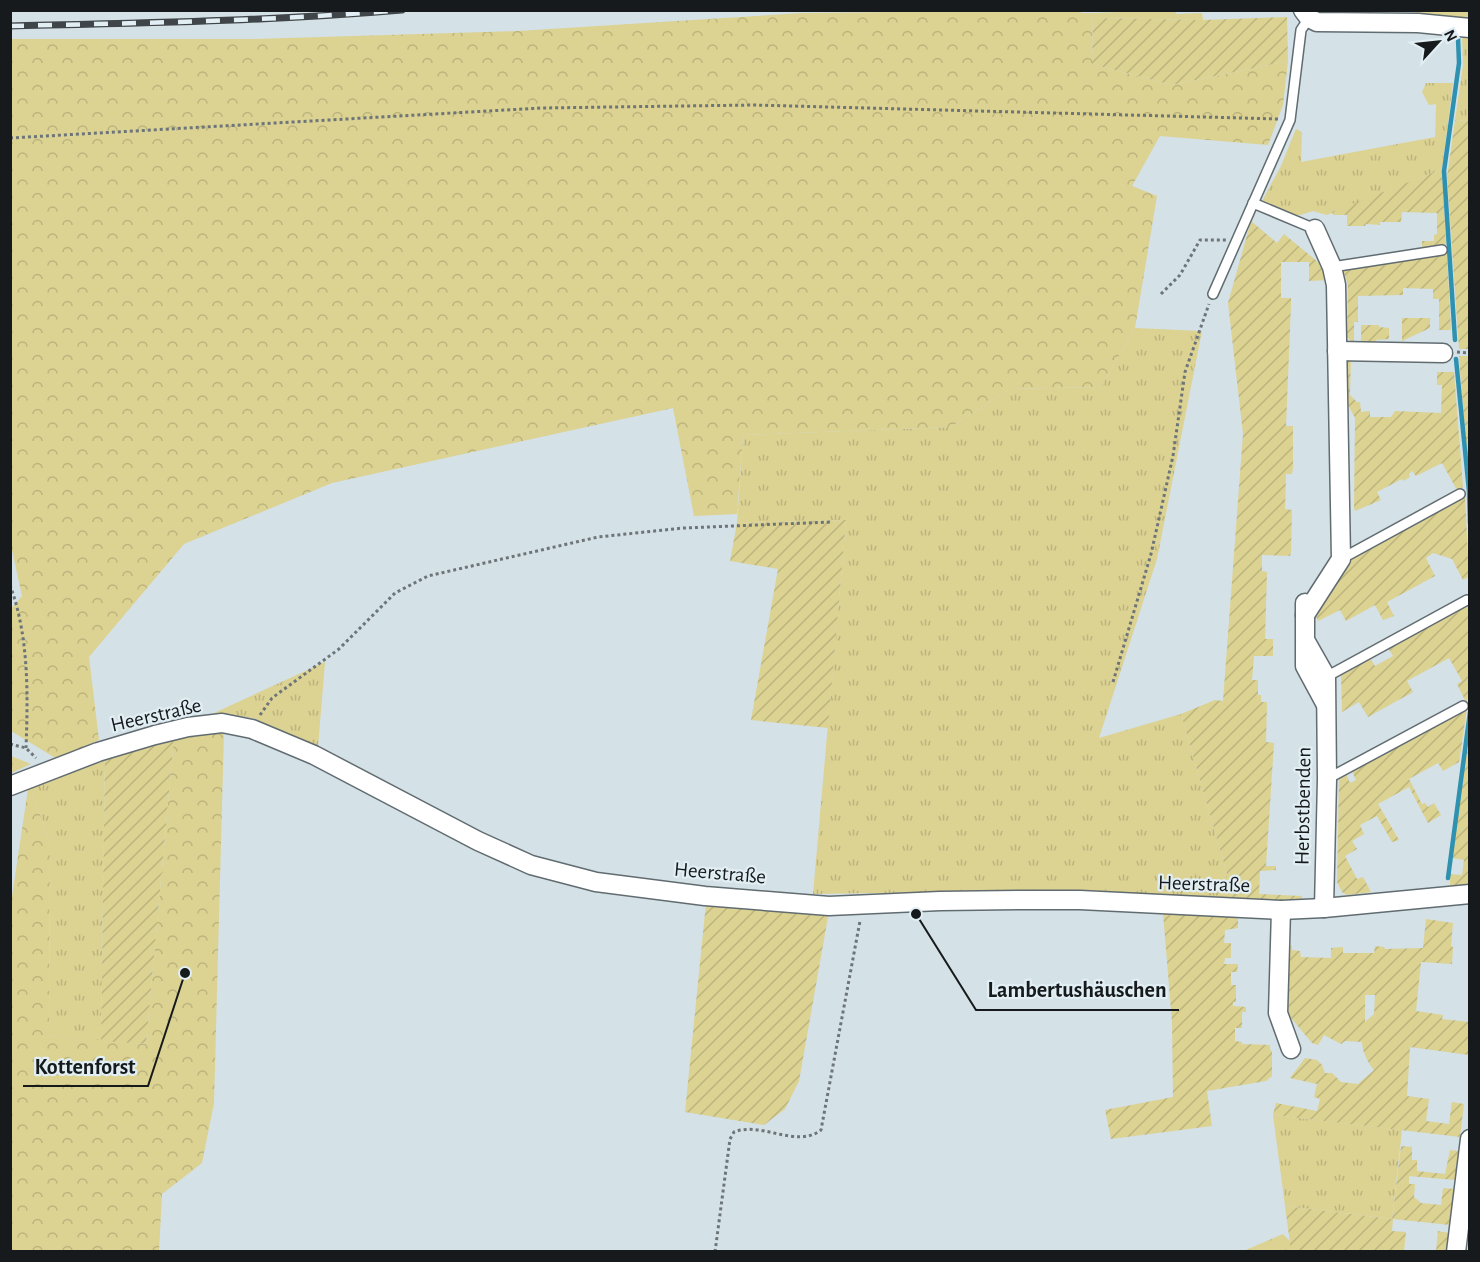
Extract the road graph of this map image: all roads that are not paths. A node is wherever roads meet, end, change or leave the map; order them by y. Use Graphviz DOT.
graph roads {
  1 [pos="1306,14"];
  2 [pos="1470,28"];
  3 [pos="1253,203"];
  4 [pos="1315,230"];
  5 [pos="1442,250"];
  6 [pos="1332,267"];
  7 [pos="1213,294"];
  8 [pos="1337,351"];
  9 [pos="1443,353"];
  10 [pos="1460,494"];
  11 [pos="1341,539"];
  12 [pos="1341,559"];
  13 [pos="1467,600"];
  14 [pos="1305,615"];
  15 [pos="1305,640"];
  16 [pos="1326,677"];
  17 [pos="1326,704"];
  18 [pos="1463,706"];
  19 [pos="1327,779"];
  20 [pos="10,786"];
  21 [pos="1470,894"];
  22 [pos="1324,908"];
  23 [pos="1281,910"];
  24 [pos="1291,1049"];
  25 [pos="1470,1139"];
  26 [pos="1464,1227"];
  27 [pos="1456,1251"];
  1 -- 2 [label="street"];
  1 -- 3 [label="lane"];
  3 -- 4 [label="lane"];
  3 -- 7 [label="lane"];
  4 -- 6 [label="street"];
  5 -- 6 [label="lane"];
  6 -- 8 [label="street"];
  8 -- 9 [label="street"];
  8 -- 11 [label="street"];
  10 -- 12 [label="lane"];
  11 -- 12 [label="street"];
  11 -- 14 [label="street, Herbstbenden"];
  12 -- 14 [label="street"];
  13 -- 16 [label="lane"];
  14 -- 15 [label="street, Herbstbenden"];
  15 -- 16 [label="street, Herbstbenden"];
  15 -- 17 [label="street, Herbstbenden"];
  16 -- 17 [label="street, Herbstbenden"];
  17 -- 19 [label="street, Herbstbenden"];
  18 -- 19 [label="lane"];
  19 -- 22 [label="street, Herbstbenden"];
  20 -- 23 [label="street, Heerstraße"];
  21 -- 22 [label="street, Heerstraße"];
  22 -- 23 [label="street, Heerstraße"];
  23 -- 24 [label="street"];
  25 -- 26 [label="street"];
  26 -- 27 [label="street"];
}
